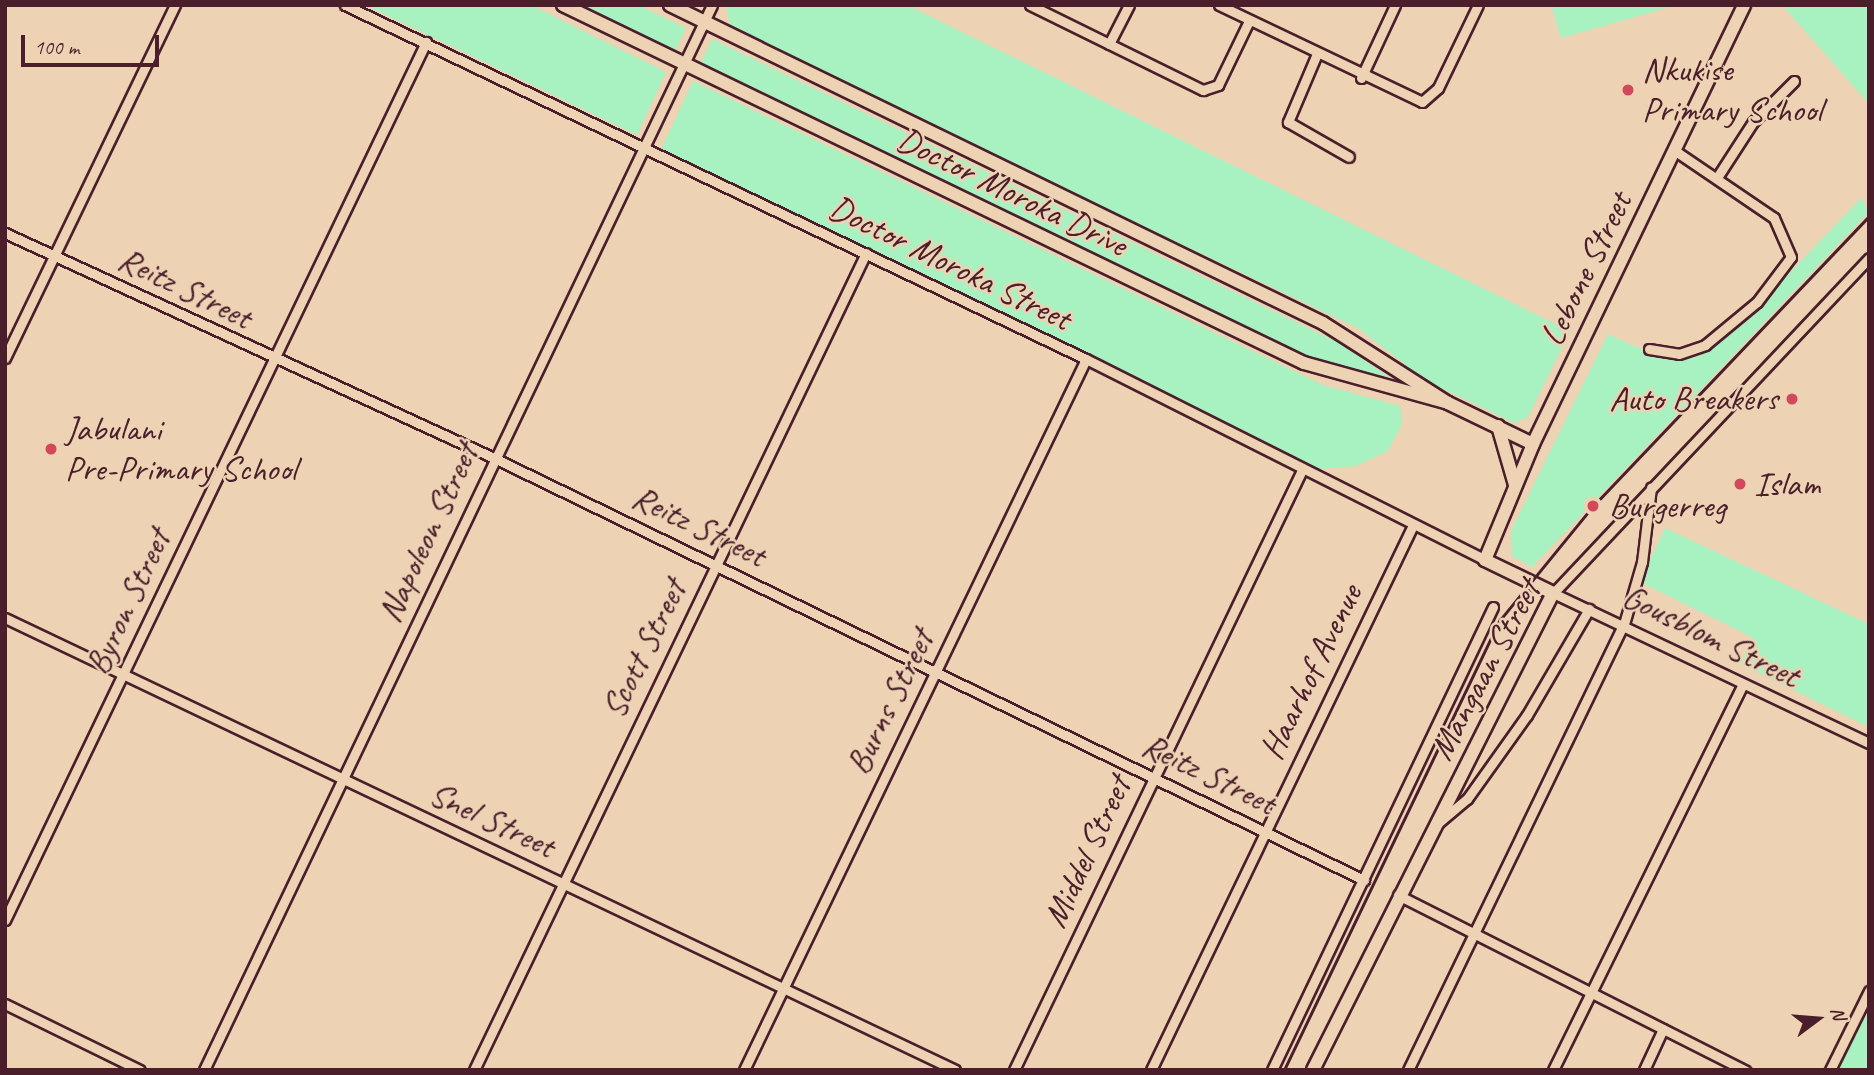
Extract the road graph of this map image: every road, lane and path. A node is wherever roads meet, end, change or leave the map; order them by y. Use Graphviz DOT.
graph roads {
  1 [pos="175,5"];
  2 [pos="345,5"];
  3 [pos="563,5"];
  4 [pos="670,5"];
  5 [pos="712,5"];
  6 [pos="1030,5"];
  7 [pos="1129,5"];
  8 [pos="1219,5"];
  9 [pos="1478,5"];
  10 [pos="1744,5"];
  11 [pos="1390,7"];
  12 [pos="704,21"];
  13 [pos="1248,23"];
  14 [pos="426,42"];
  15 [pos="1109,44"];
  16 [pos="1316,56"];
  17 [pos="684,64"];
  18 [pos="1361,78"];
  19 [pos="1794,81"];
  20 [pos="646,150"];
  21 [pos="1674,150"];
  22 [pos="1349,158"];
  23 [pos="1718,176"];
  24 [pos="5,233"];
  25 [pos="866,254"];
  26 [pos="54,256"];
  27 [pos="1869,258"];
  28 [pos="1649,349"];
  29 [pos="5,358"];
  30 [pos="1086,359"];
  31 [pos="273,360"];
  32 [pos="1448,403"];
  33 [pos="1498,426"];
  34 [pos="1533,444"];
  35 [pos="494,458"];
  36 [pos="1302,470"];
  37 [pos="1515,486"];
  38 [pos="1651,488"];
  39 [pos="1413,526"];
  40 [pos="1485,560"];
  41 [pos="716,565"];
  42 [pos="1528,580"];
  43 [pos="1553,593"];
  44 [pos="1493,607"];
  45 [pos="1589,609"];
  46 [pos="5,618"];
  47 [pos="1624,624"];
  48 [pos="936,672"];
  49 [pos="125,675"];
  50 [pos="1743,684"];
  51 [pos="1869,743"];
  52 [pos="1153,778"];
  53 [pos="342,780"];
  54 [pos="1434,826"];
  55 [pos="1265,832"];
  56 [pos="1364,880"];
  57 [pos="561,884"];
  58 [pos="1398,895"];
  59 [pos="5,920"];
  60 [pos="1472,936"];
  61 [pos="784,986"];
  62 [pos="1869,991"];
  63 [pos="1591,995"];
  64 [pos="5,1004"];
  65 [pos="1663,1029"];
  66 [pos="1739,1068"];
  67 [pos="140,1070"];
  68 [pos="204,1070"];
  69 [pos="474,1070"];
  70 [pos="744,1070"];
  71 [pos="955,1070"];
  72 [pos="1014,1070"];
  73 [pos="1151,1070"];
  74 [pos="1272,1070"];
  75 [pos="1313,1070"];
  76 [pos="1408,1070"];
  77 [pos="1553,1070"];
  78 [pos="1644,1070"];
  79 [pos="1830,1070"];
  1 -- 26 [label="street"];
  2 -- 14 [label="street, Doctor Moroka Street"];
  3 -- 17 [label="street, Doctor Moroka Drive"];
  4 -- 12 [label="street, Doctor Moroka Drive"];
  5 -- 12 [label="street, Napoleon Street"];
  6 -- 15 [label="street"];
  7 -- 15 [label="street"];
  8 -- 13 [label="street"];
  9 -- 18 [label="street"];
  10 -- 21 [label="street, Lebone Street"];
  11 -- 18 [label="street"];
  12 -- 17 [label="street, Napoleon Street"];
  12 -- 32 [label="street, Doctor Moroka Drive"];
  13 -- 15 [label="street"];
  13 -- 16 [label="street"];
  14 -- 20 [label="street, Doctor Moroka Street"];
  14 -- 31 [label="street, Byron Street"];
  16 -- 18 [label="street"];
  16 -- 22 [label="street"];
  17 -- 20 [label="street, Napoleon Street"];
  17 -- 32 [label="street, Doctor Moroka Drive"];
  19 -- 23 [label="street"];
  20 -- 25 [label="street, Doctor Moroka Street"];
  20 -- 35 [label="street, Napoleon Street"];
  21 -- 23 [label="street"];
  21 -- 34 [label="street, Lebone Street"];
  23 -- 28 [label="street"];
  24 -- 26 [label="street, Reitz Street"];
  25 -- 30 [label="street, Doctor Moroka Street"];
  25 -- 41 [label="street, Scott Street"];
  26 -- 29 [label="street"];
  26 -- 31 [label="street, Reitz Street"];
  27 -- 38 [label="street, Mangaan Street"];
  30 -- 36 [label="street, Doctor Moroka Street"];
  30 -- 48 [label="street, Burns Street"];
  31 -- 35 [label="street, Reitz Street"];
  31 -- 49 [label="street, Byron Street"];
  32 -- 33 [label="street, Doctor Moroka Drive"];
  33 -- 34 [label="street, Doctor Moroka Drive"];
  33 -- 37 [label="street"];
  34 -- 37 [label="street, Lebone Street"];
  35 -- 41 [label="street, Reitz Street"];
  35 -- 53 [label="street, Napoleon Street"];
  36 -- 39 [label="street, Doctor Moroka Street"];
  36 -- 52 [label="street, Middel Street"];
  37 -- 40 [label="street, Lebone Street"];
  38 -- 43 [label="street, Mangaan Street"];
  38 -- 47 [label="street"];
  39 -- 40 [label="street, Doctor Moroka Street"];
  39 -- 55 [label="street, Haarhof Avenue"];
  40 -- 42 [label="street, Doctor Moroka Street"];
  41 -- 48 [label="street, Reitz Street"];
  41 -- 57 [label="street, Scott Street"];
  42 -- 43 [label="street, Gousblom Street"];
  43 -- 45 [label="street, Gousblom Street"];
  43 -- 54 [label="street, Mangaan Street"];
  44 -- 56 [label="street"];
  45 -- 47 [label="street, Gousblom Street"];
  45 -- 54 [label="street"];
  46 -- 49 [label="street, Snel Street"];
  47 -- 50 [label="street, Gousblom Street"];
  47 -- 60 [label="street"];
  48 -- 52 [label="street, Reitz Street"];
  48 -- 61 [label="street, Burns Street"];
  49 -- 53 [label="street, Snel Street"];
  49 -- 59 [label="street, Byron Street"];
  50 -- 51 [label="street, Gousblom Street"];
  50 -- 63 [label="street"];
  52 -- 55 [label="street, Reitz Street"];
  52 -- 72 [label="street, Middel Street"];
  53 -- 57 [label="street, Snel Street"];
  53 -- 68 [label="street, Napoleon Street"];
  54 -- 58 [label="street, Mangaan Street"];
  55 -- 56 [label="street, Reitz Street"];
  55 -- 73 [label="street, Haarhof Avenue"];
  56 -- 74 [label="street"];
  57 -- 61 [label="street, Snel Street"];
  57 -- 69 [label="street, Scott Street"];
  58 -- 60 [label="street"];
  58 -- 75 [label="street, Mangaan Street"];
  60 -- 63 [label="street"];
  60 -- 76 [label="street"];
  61 -- 70 [label="street, Burns Street"];
  61 -- 71 [label="street, Snel Street"];
  62 -- 79 [label="street"];
  63 -- 65 [label="street"];
  63 -- 77 [label="street"];
  64 -- 67 [label="street"];
  65 -- 66 [label="street"];
  65 -- 78 [label="street"];
}
